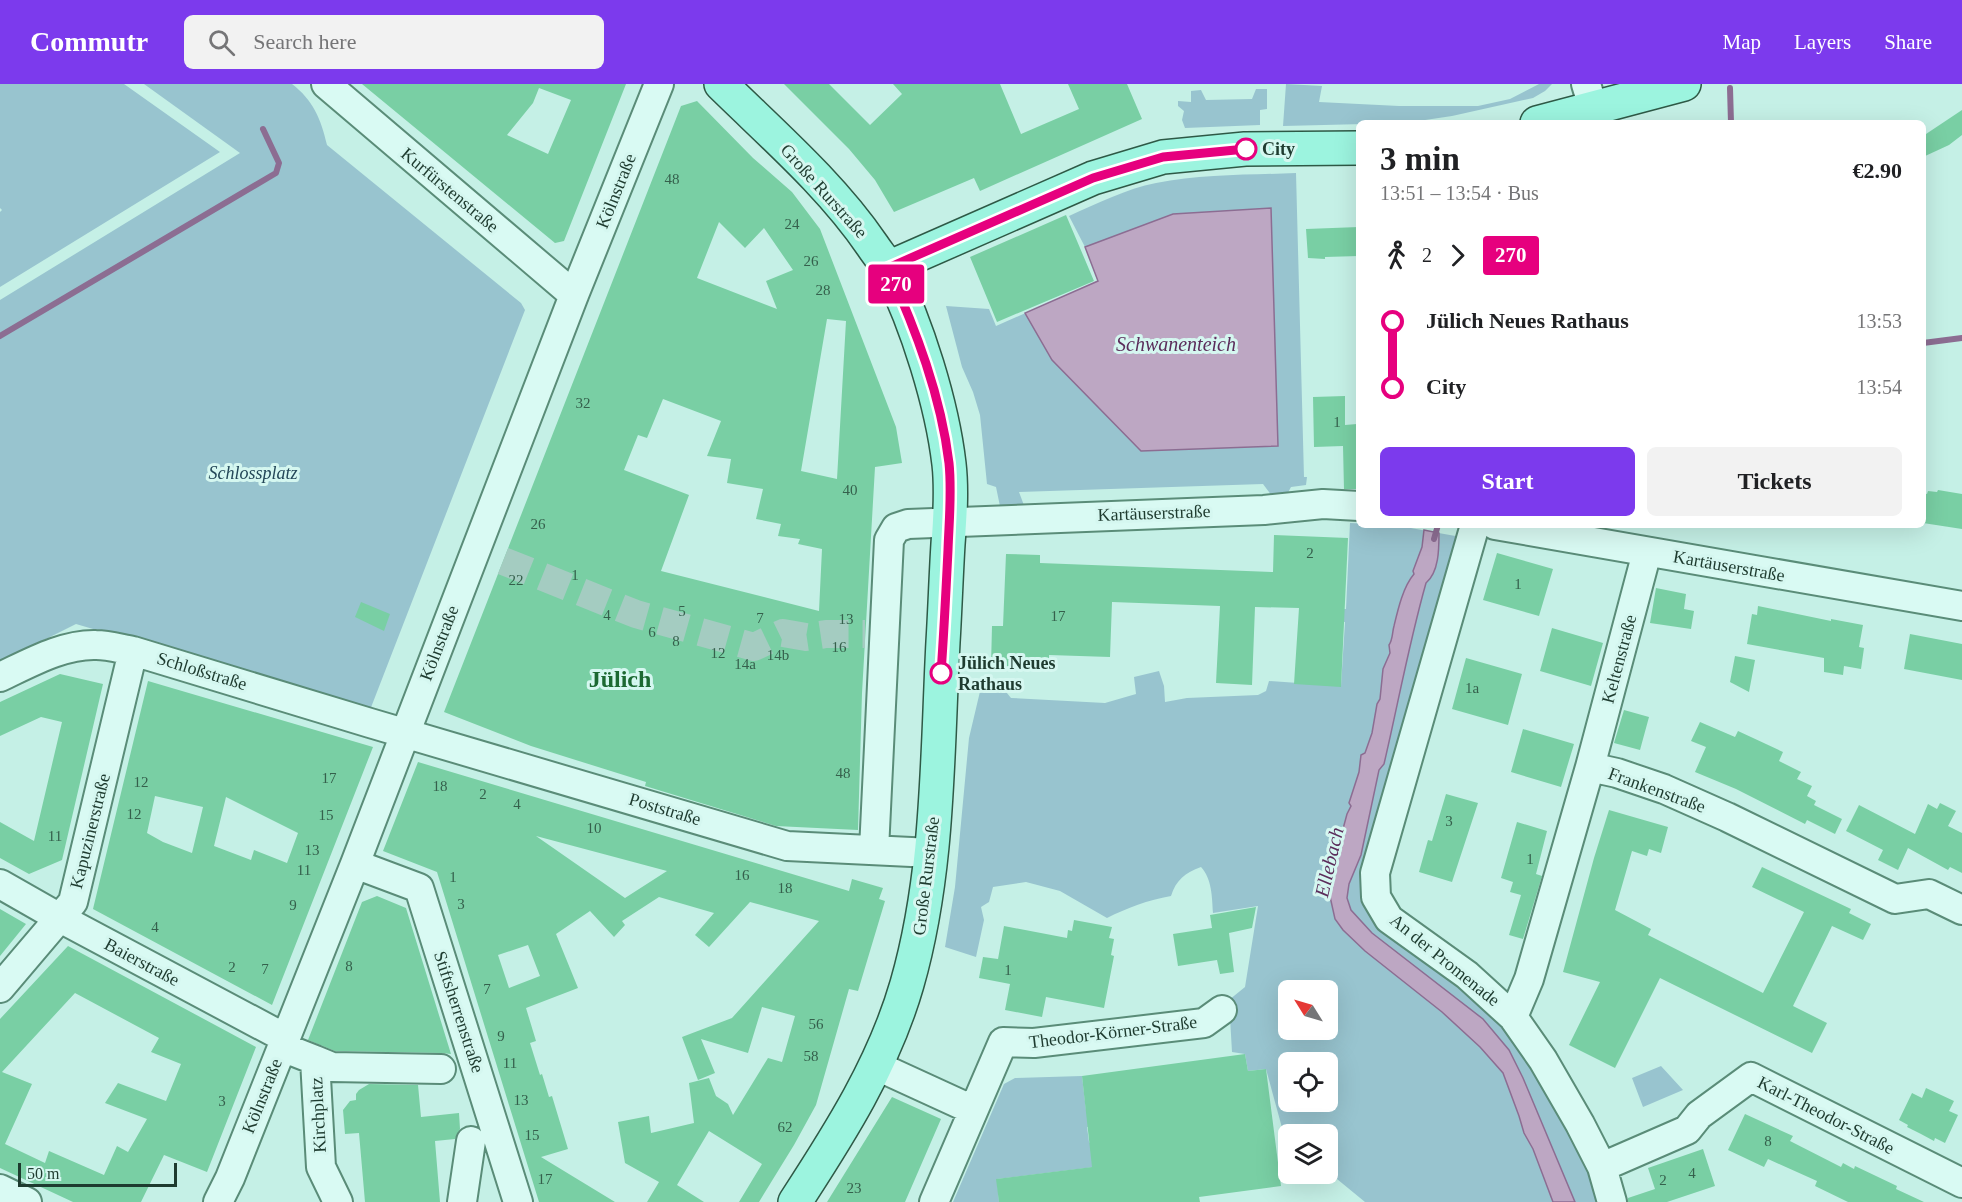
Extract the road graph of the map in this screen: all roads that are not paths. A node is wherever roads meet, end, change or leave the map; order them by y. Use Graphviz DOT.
graph roads {
  1 [pos="326,84"];
  2 [pos="658,84"];
  3 [pos="721,84"];
  4 [pos="1684,84"];
  5 [pos="1590,95"];
  6 [pos="1543,120"];
  7 [pos="1356,148"];
  8 [pos="888,268"];
  9 [pos="574,295"];
  10 [pos="1356,506"];
  11 [pos="934,523"];
  12 [pos="1474,528"];
  13 [pos="1512,528"];
  14 [pos="1647,552"];
  15 [pos="1962,606"];
  16 [pos="133,651"];
  17 [pos="0,677"];
  18 [pos="405,732"];
  19 [pos="1590,767"];
  20 [pos="874,850"];
  21 [pos="932,853"];
  22 [pos="355,864"];
  23 [pos="0,884"];
  24 [pos="1962,910"];
  25 [pos="58,917"];
  26 [pos="0,988"];
  27 [pos="1222,1010"];
  28 [pos="1513,1017"];
  29 [pos="284,1042"];
  30 [pos="315,1060"];
  31 [pos="877,1066"];
  32 [pos="441,1069"];
  33 [pos="973,1110"];
  34 [pos="471,1141"];
  35 [pos="1602,1167"];
  36 [pos="1962,1183"];
  37 [pos="0,1189"];
  38 [pos="27,1202"];
  39 [pos="218,1202"];
  40 [pos="338,1202"];
  41 [pos="462,1202"];
  42 [pos="518,1202"];
  43 [pos="795,1202"];
  44 [pos="934,1202"];
  45 [pos="1612,1202"];
  1 -- 9 [label="street, Kurfürstenstraße"];
  2 -- 9 [label="street, Kölnstraße"];
  3 -- 8 [label="main road, Große Rurstraße"];
  4 -- 5 [label="main road"];
  5 -- 6 [label="main road"];
  7 -- 8 [label="main road"];
  8 -- 11 [label="main road, Große Rurstraße"];
  9 -- 18 [label="street, Kölnstraße"];
  10 -- 11 [label="street, Kartäuserstraße"];
  11 -- 20 [label="street"];
  11 -- 21 [label="main road, Große Rurstraße"];
  12 -- 28 [label="street, An der Promenade"];
  13 -- 14 [label="street, Kartäuserstraße"];
  14 -- 15 [label="street, Kartäuserstraße"];
  14 -- 19 [label="street, Keltenstraße"];
  16 -- 17 [label="street, Schloßstraße"];
  16 -- 18 [label="street, Schloßstraße"];
  16 -- 25 [label="street, Kapuzinerstraße"];
  18 -- 20 [label="street, Poststraße"];
  18 -- 22 [label="street, Kölnstraße"];
  19 -- 24 [label="street, Frankenstraße"];
  19 -- 28 [label="street, Frankenstraße"];
  20 -- 21 [label="street, Poststraße"];
  21 -- 31 [label="main road, Große Rurstraße"];
  22 -- 29 [label="street, Kölnstraße"];
  22 -- 42 [label="street, Stiftsherrenstraße"];
  23 -- 25 [label="street, Baierstraße"];
  25 -- 26 [label="street, Kapuzinerstraße"];
  25 -- 29 [label="street, Baierstraße"];
  27 -- 33 [label="street, Theodor-Körner-Straße"];
  28 -- 35 [label="street, An der Promenade"];
  29 -- 30 [label="street, Kirchplatz"];
  29 -- 39 [label="street, Kölnstraße"];
  30 -- 32 [label="street, Kirchplatz"];
  30 -- 40 [label="street, Kirchplatz"];
  31 -- 33 [label="street"];
  31 -- 43 [label="main road, Große Rurstraße"];
  33 -- 44 [label="street"];
  34 -- 41 [label="street"];
  35 -- 36 [label="street, Karl-Theodor-Straße"];
  35 -- 45 [label="street, An der Promenade"];
  37 -- 38 [label="street"];
}
